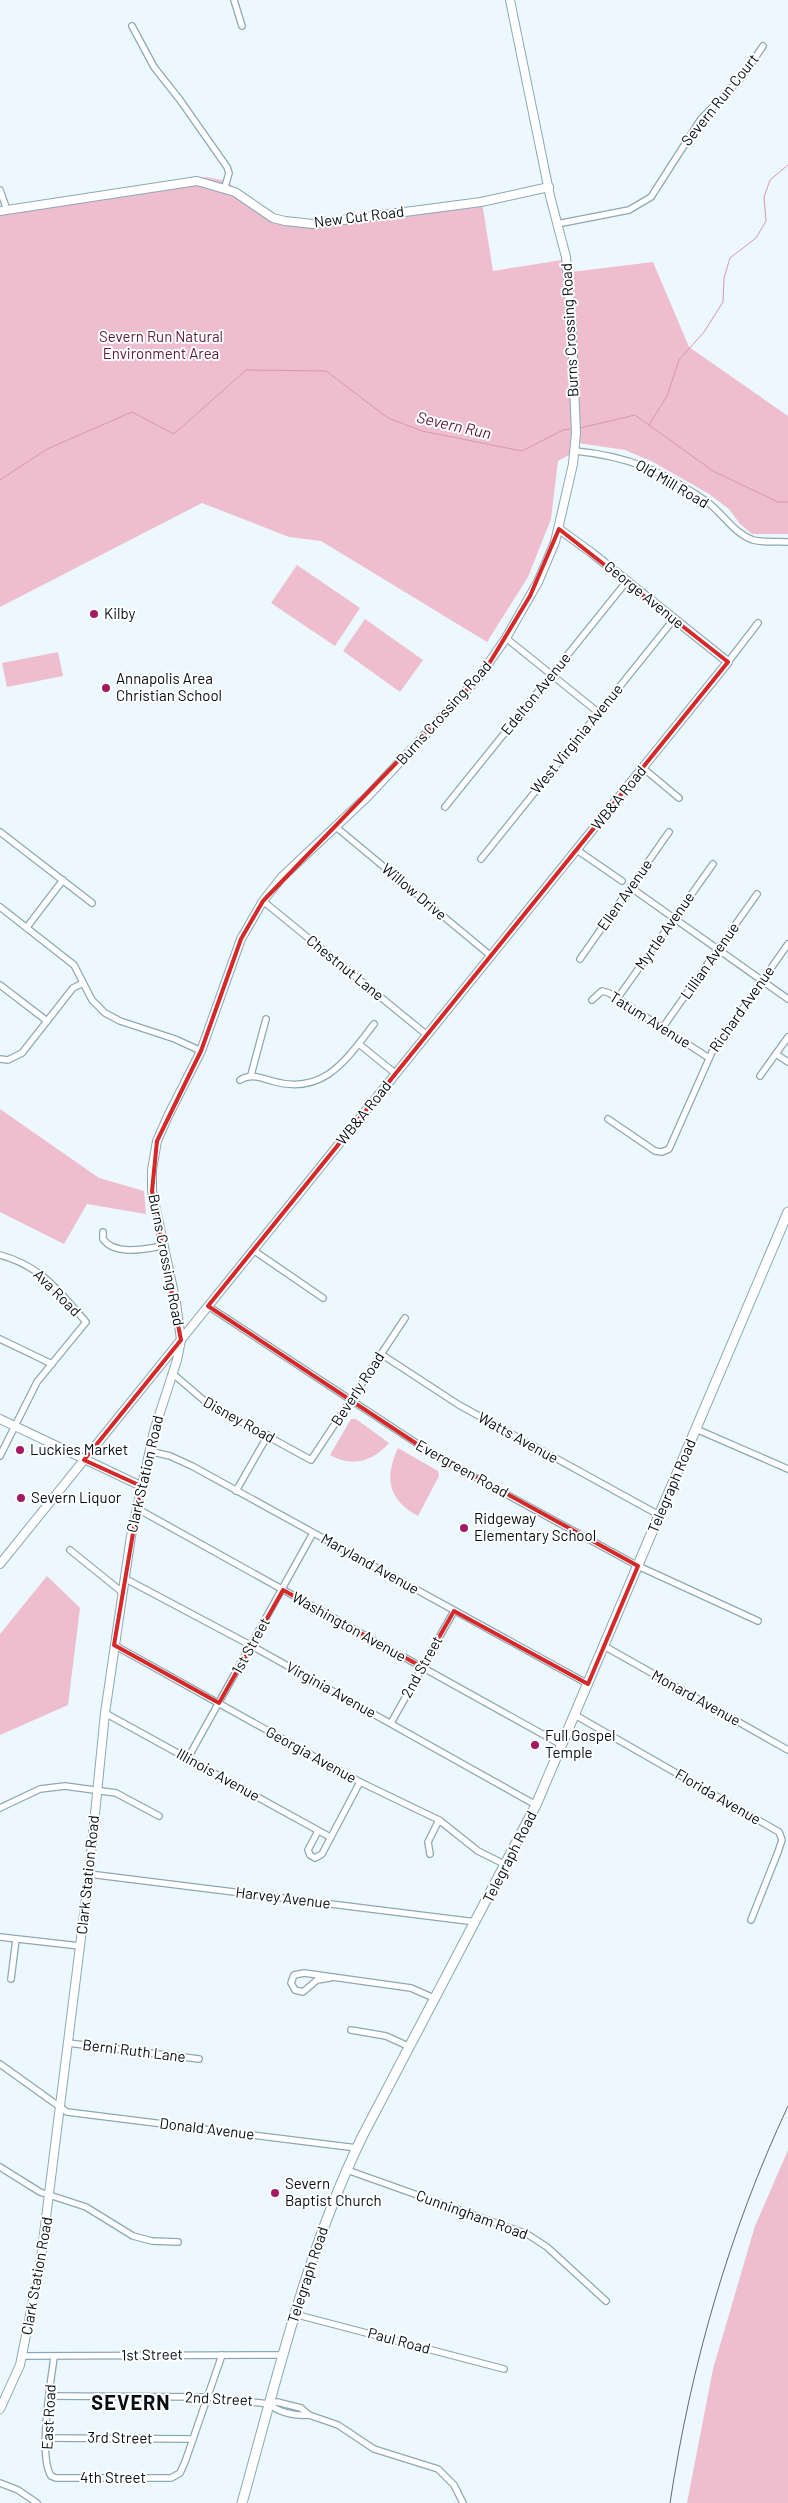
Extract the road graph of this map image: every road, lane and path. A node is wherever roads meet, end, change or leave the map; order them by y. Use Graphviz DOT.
graph roads {
  1 [pos="234,0"];
  2 [pos="510,0"];
  3 [pos="132,26"];
  4 [pos="242,26"];
  5 [pos="763,46"];
  6 [pos="225,188"];
  7 [pos="549,188"];
  8 [pos="0,190"];
  9 [pos="4,210"];
  10 [pos="557,224"];
  11 [pos="575,451"];
  12 [pos="559,529"];
  13 [pos="788,542"];
  14 [pos="627,581"];
  15 [pos="674,619"];
  16 [pos="758,623"];
  17 [pos="506,638"];
  18 [pos="728,662"];
  19 [pos="552,674"];
  20 [pos="599,712"];
  21 [pos="643,768"];
  22 [pos="679,798"];
  23 [pos="445,807"];
  24 [pos="336,827"];
  25 [pos="0,832"];
  26 [pos="669,832"];
  27 [pos="577,850"];
  28 [pos="480,859"];
  29 [pos="713,864"];
  30 [pos="63,880"];
  31 [pos="622,881"];
  32 [pos="630,887"];
  33 [pos="757,894"];
  34 [pos="263,901"];
  35 [pos="92,903"];
  36 [pos="0,907"];
  37 [pos="674,918"];
  38 [pos="26,927"];
  39 [pos="788,944"];
  40 [pos="718,949"];
  41 [pos="491,956"];
  42 [pos="580,959"];
  43 [pos="762,980"];
  44 [pos="83,983"];
  45 [pos="0,985"];
  46 [pos="618,999"];
  47 [pos="788,999"];
  48 [pos="592,1000"];
  49 [pos="266,1019"];
  50 [pos="47,1021"];
  51 [pos="374,1024"];
  52 [pos="663,1028"];
  53 [pos="427,1035"];
  54 [pos="788,1037"];
  55 [pos="359,1044"];
  56 [pos="201,1051"];
  57 [pos="776,1054"];
  58 [pos="709,1058"];
  59 [pos="0,1059"];
  60 [pos="788,1062"];
  61 [pos="396,1074"];
  62 [pos="252,1075"];
  63 [pos="760,1076"];
  64 [pos="240,1080"];
  65 [pos="608,1119"];
  66 [pos="788,1212"];
  67 [pos="103,1232"];
  68 [pos="162,1246"];
  69 [pos="253,1250"];
  70 [pos="0,1255"];
  71 [pos="323,1298"];
  72 [pos="208,1306"];
  73 [pos="405,1318"];
  74 [pos="0,1339"];
  75 [pos="181,1340"];
  76 [pos="381,1354"];
  77 [pos="52,1364"];
  78 [pos="172,1373"];
  79 [pos="351,1401"];
  80 [pos="0,1420"];
  81 [pos="16,1427"];
  82 [pos="696,1429"];
  83 [pos="268,1435"];
  84 [pos="149,1450"];
  85 [pos="0,1456"];
  86 [pos="84,1460"];
  87 [pos="312,1460"];
  88 [pos="788,1469"];
  89 [pos="141,1486"];
  90 [pos="236,1490"];
  91 [pos="136,1508"];
  92 [pos="659,1515"];
  93 [pos="313,1533"];
  94 [pos="70,1550"];
  95 [pos="0,1564"];
  96 [pos="638,1566"];
  97 [pos="124,1578"];
  98 [pos="283,1590"];
  99 [pos="122,1592"];
  100 [pos="454,1611"];
  101 [pos="758,1621"];
  102 [pos="114,1645"];
  103 [pos="252,1646"];
  104 [pos="604,1646"];
  105 [pos="422,1667"];
  106 [pos="588,1684"];
  107 [pos="219,1703"];
  108 [pos="105,1713"];
  109 [pos="575,1716"];
  110 [pos="391,1723"];
  111 [pos="562,1745"];
  112 [pos="788,1750"];
  113 [pos="188,1758"];
  114 [pos="360,1782"];
  115 [pos="97,1790"];
  116 [pos="536,1805"];
  117 [pos="0,1808"];
  118 [pos="160,1816"];
  119 [pos="438,1820"];
  120 [pos="318,1831"];
  121 [pos="330,1838"];
  122 [pos="430,1854"];
  123 [pos="506,1865"];
  124 [pos="88,1874"];
  125 [pos="751,1920"];
  126 [pos="477,1922"];
  127 [pos="0,1937"];
  128 [pos="16,1938"];
  129 [pos="80,1946"];
  130 [pos="330,1978"];
  131 [pos="11,1979"];
  132 [pos="436,1999"];
  133 [pos="351,2030"];
  134 [pos="68,2043"];
  135 [pos="410,2047"];
  136 [pos="199,2059"];
  137 [pos="0,2064"];
  138 [pos="60,2106"];
  139 [pos="357,2148"];
  140 [pos="1,2169"];
  141 [pos="347,2170"];
  142 [pos="50,2196"];
  143 [pos="178,2242"];
  144 [pos="606,2302"];
  145 [pos="294,2314"];
  146 [pos="222,2355"];
  147 [pos="283,2355"];
  148 [pos="22,2356"];
  149 [pos="54,2357"];
  150 [pos="504,2369"];
  151 [pos="48,2396"];
  152 [pos="207,2397"];
  153 [pos="269,2404"];
  154 [pos="0,2409"];
  155 [pos="47,2438"];
  156 [pos="193,2439"];
  157 [pos="51,2476"];
  158 [pos="0,2482"];
  159 [pos="37,2503"];
  160 [pos="242,2503"];
  161 [pos="463,2503"];
  1 -- 4 [label="street"];
  2 -- 7 [label="street, Burns Crossing Road"];
  3 -- 6 [label="street"];
  5 -- 10 [label="street, Severn Run Court"];
  6 -- 7 [label="street, New Cut Road"];
  6 -- 9 [label="street, New Cut Road"];
  7 -- 10 [label="street, Burns Crossing Road"];
  8 -- 9 [label="street"];
  10 -- 11 [label="street, Burns Crossing Road"];
  11 -- 12 [label="street, Burns Crossing Road"];
  11 -- 13 [label="street, Old Mill Road"];
  12 -- 14 [label="street, George Avenue"];
  12 -- 17 [label="street, Burns Crossing Road"];
  14 -- 15 [label="street, George Avenue"];
  14 -- 19 [label="street, Edelton Avenue"];
  15 -- 18 [label="street, George Avenue"];
  15 -- 20 [label="street, West Virginia Avenue"];
  16 -- 18 [label="street"];
  17 -- 19 [label="street"];
  17 -- 24 [label="street, Burns Crossing Road"];
  18 -- 21 [label="street, WB&A Road"];
  19 -- 20 [label="street"];
  19 -- 23 [label="street, Edelton Avenue"];
  20 -- 28 [label="street, West Virginia Avenue"];
  21 -- 22 [label="street"];
  21 -- 27 [label="street, WB&A Road"];
  24 -- 34 [label="street, Burns Crossing Road"];
  24 -- 41 [label="street, Willow Drive"];
  25 -- 30 [label="street"];
  26 -- 32 [label="street, Ellen Avenue"];
  27 -- 31 [label="street"];
  27 -- 41 [label="street, WB&A Road"];
  29 -- 37 [label="street, Myrtle Avenue"];
  30 -- 35 [label="street"];
  30 -- 38 [label="street"];
  32 -- 37 [label="street"];
  32 -- 42 [label="street, Ellen Avenue"];
  33 -- 40 [label="street, Lillian Avenue"];
  34 -- 53 [label="street, Chestnut Lane"];
  34 -- 56 [label="street, Burns Crossing Road"];
  36 -- 38 [label="street"];
  37 -- 40 [label="street"];
  37 -- 46 [label="street, Myrtle Avenue"];
  38 -- 44 [label="street"];
  39 -- 43 [label="street, Richard Avenue"];
  40 -- 43 [label="street"];
  40 -- 52 [label="street, Lillian Avenue"];
  41 -- 53 [label="street, WB&A Road"];
  43 -- 47 [label="street"];
  43 -- 58 [label="street, Richard Avenue"];
  44 -- 50 [label="street"];
  44 -- 56 [label="street"];
  45 -- 50 [label="street"];
  46 -- 48 [label="street, Tatum Avenue"];
  46 -- 52 [label="street, Tatum Avenue"];
  49 -- 62 [label="street"];
  50 -- 59 [label="street"];
  51 -- 55 [label="street"];
  52 -- 58 [label="street, Tatum Avenue"];
  53 -- 61 [label="street, WB&A Road"];
  54 -- 57 [label="street"];
  55 -- 61 [label="street"];
  55 -- 62 [label="street"];
  56 -- 68 [label="street, Burns Crossing Road"];
  57 -- 60 [label="street"];
  57 -- 63 [label="street"];
  58 -- 65 [label="street, Richard Avenue"];
  61 -- 69 [label="street, WB&A Road"];
  62 -- 64 [label="street"];
  66 -- 82 [label="main road, Telegraph Road"];
  67 -- 68 [label="street"];
  68 -- 75 [label="street, Burns Crossing Road"];
  69 -- 71 [label="street"];
  69 -- 72 [label="street, WB&A Road"];
  70 -- 77 [label="street, Ava Road"];
  72 -- 75 [label="street, WB&A Road"];
  72 -- 79 [label="street, Evergreen Road"];
  73 -- 76 [label="street, Beverly Road"];
  74 -- 77 [label="street"];
  75 -- 78 [label="street, Clark Station Road"];
  75 -- 86 [label="street, WB&A Road"];
  76 -- 79 [label="street, Beverly Road"];
  76 -- 92 [label="street, Watts Avenue"];
  77 -- 81 [label="street"];
  78 -- 83 [label="street, Disney Road"];
  78 -- 84 [label="street, Clark Station Road"];
  79 -- 87 [label="street, Beverly Road"];
  79 -- 96 [label="street, Evergreen Road"];
  80 -- 81 [label="street"];
  81 -- 85 [label="street"];
  81 -- 86 [label="street"];
  82 -- 88 [label="street"];
  82 -- 92 [label="main road, Telegraph Road"];
  83 -- 87 [label="street, Disney Road"];
  83 -- 90 [label="street"];
  84 -- 89 [label="street, Clark Station Road"];
  84 -- 90 [label="street, Maryland Avenue"];
  86 -- 89 [label="street"];
  86 -- 95 [label="street, WB&A Road"];
  89 -- 91 [label="street, Clark Station Road"];
  90 -- 93 [label="street, Maryland Avenue"];
  91 -- 97 [label="street, Clark Station Road"];
  91 -- 98 [label="street, Washington Avenue"];
  92 -- 96 [label="main road, Telegraph Road"];
  93 -- 98 [label="street, 1st Street"];
  93 -- 100 [label="street, Maryland Avenue"];
  94 -- 99 [label="street"];
  96 -- 101 [label="street, Evergreen Road"];
  96 -- 104 [label="main road, Telegraph Road"];
  97 -- 99 [label="street, Clark Station Road"];
  97 -- 103 [label="street, Virginia Avenue"];
  98 -- 103 [label="street, 1st Street"];
  98 -- 105 [label="street, Washington Avenue"];
  99 -- 102 [label="street, Clark Station Road"];
  100 -- 105 [label="street, 2nd Street"];
  100 -- 106 [label="street, Maryland Avenue"];
  102 -- 107 [label="street, Georgia Avenue"];
  102 -- 108 [label="street, Clark Station Road"];
  103 -- 107 [label="street, 1st Street"];
  103 -- 110 [label="street, Virginia Avenue"];
  104 -- 106 [label="main road, Telegraph Road"];
  104 -- 112 [label="street, Monard Avenue"];
  105 -- 110 [label="street, 2nd Street"];
  105 -- 111 [label="street, Washington Avenue"];
  106 -- 109 [label="main road, Telegraph Road"];
  107 -- 113 [label="street, 1st Street"];
  107 -- 114 [label="street, Georgia Avenue"];
  108 -- 113 [label="street, Illinois Avenue"];
  108 -- 115 [label="street, Clark Station Road"];
  109 -- 111 [label="main road, Telegraph Road"];
  109 -- 125 [label="street, Florida Avenue"];
  110 -- 116 [label="street, Virginia Avenue"];
  111 -- 116 [label="main road, Telegraph Road"];
  113 -- 120 [label="street, Illinois Avenue"];
  114 -- 119 [label="street, Georgia Avenue"];
  114 -- 121 [label="street"];
  115 -- 117 [label="street"];
  115 -- 118 [label="street"];
  115 -- 124 [label="street, Clark Station Road"];
  116 -- 123 [label="main road, Telegraph Road"];
  119 -- 122 [label="street"];
  119 -- 123 [label="street, Georgia Avenue"];
  120 -- 121 [label="street, Illinois Avenue"];
  120 -- 121 [label="street"];
  123 -- 126 [label="main road, Telegraph Road"];
  124 -- 126 [label="street, Harvey Avenue"];
  124 -- 129 [label="street, Clark Station Road"];
  126 -- 132 [label="main road, Telegraph Road"];
  127 -- 128 [label="street"];
  128 -- 129 [label="street"];
  128 -- 131 [label="street"];
  129 -- 134 [label="street, Clark Station Road"];
  130 -- 130 [label="street"];
  130 -- 132 [label="street"];
  132 -- 135 [label="main road, Telegraph Road"];
  133 -- 135 [label="street"];
  134 -- 136 [label="street, Berni Ruth Lane"];
  134 -- 138 [label="street, Clark Station Road"];
  135 -- 139 [label="main road, Telegraph Road"];
  137 -- 138 [label="street, Donald Avenue"];
  138 -- 139 [label="street, Donald Avenue"];
  138 -- 142 [label="street, Clark Station Road"];
  139 -- 141 [label="main road, Telegraph Road"];
  140 -- 142 [label="street"];
  141 -- 144 [label="street, Cunningham Road"];
  141 -- 145 [label="main road, Telegraph Road"];
  142 -- 143 [label="street"];
  142 -- 148 [label="street, Clark Station Road"];
  145 -- 147 [label="main road, Telegraph Road"];
  145 -- 150 [label="street, Paul Road"];
  146 -- 147 [label="street, 1st Street"];
  146 -- 149 [label="street, 1st Street"];
  146 -- 152 [label="street"];
  147 -- 153 [label="main road, Telegraph Road"];
  148 -- 149 [label="street, 1st Street"];
  148 -- 154 [label="street, Clark Station Road"];
  149 -- 151 [label="street, East Road"];
  151 -- 152 [label="street, 2nd Street"];
  151 -- 155 [label="street, East Road"];
  152 -- 153 [label="street, 2nd Street"];
  152 -- 156 [label="street"];
  153 -- 160 [label="main road, Telegraph Road"];
  153 -- 161 [label="street, 2nd Street"];
  155 -- 156 [label="street, 3rd Street"];
  155 -- 157 [label="street, East Road"];
  156 -- 157 [label="street, 4th Street"];
  158 -- 159 [label="street"];
}
